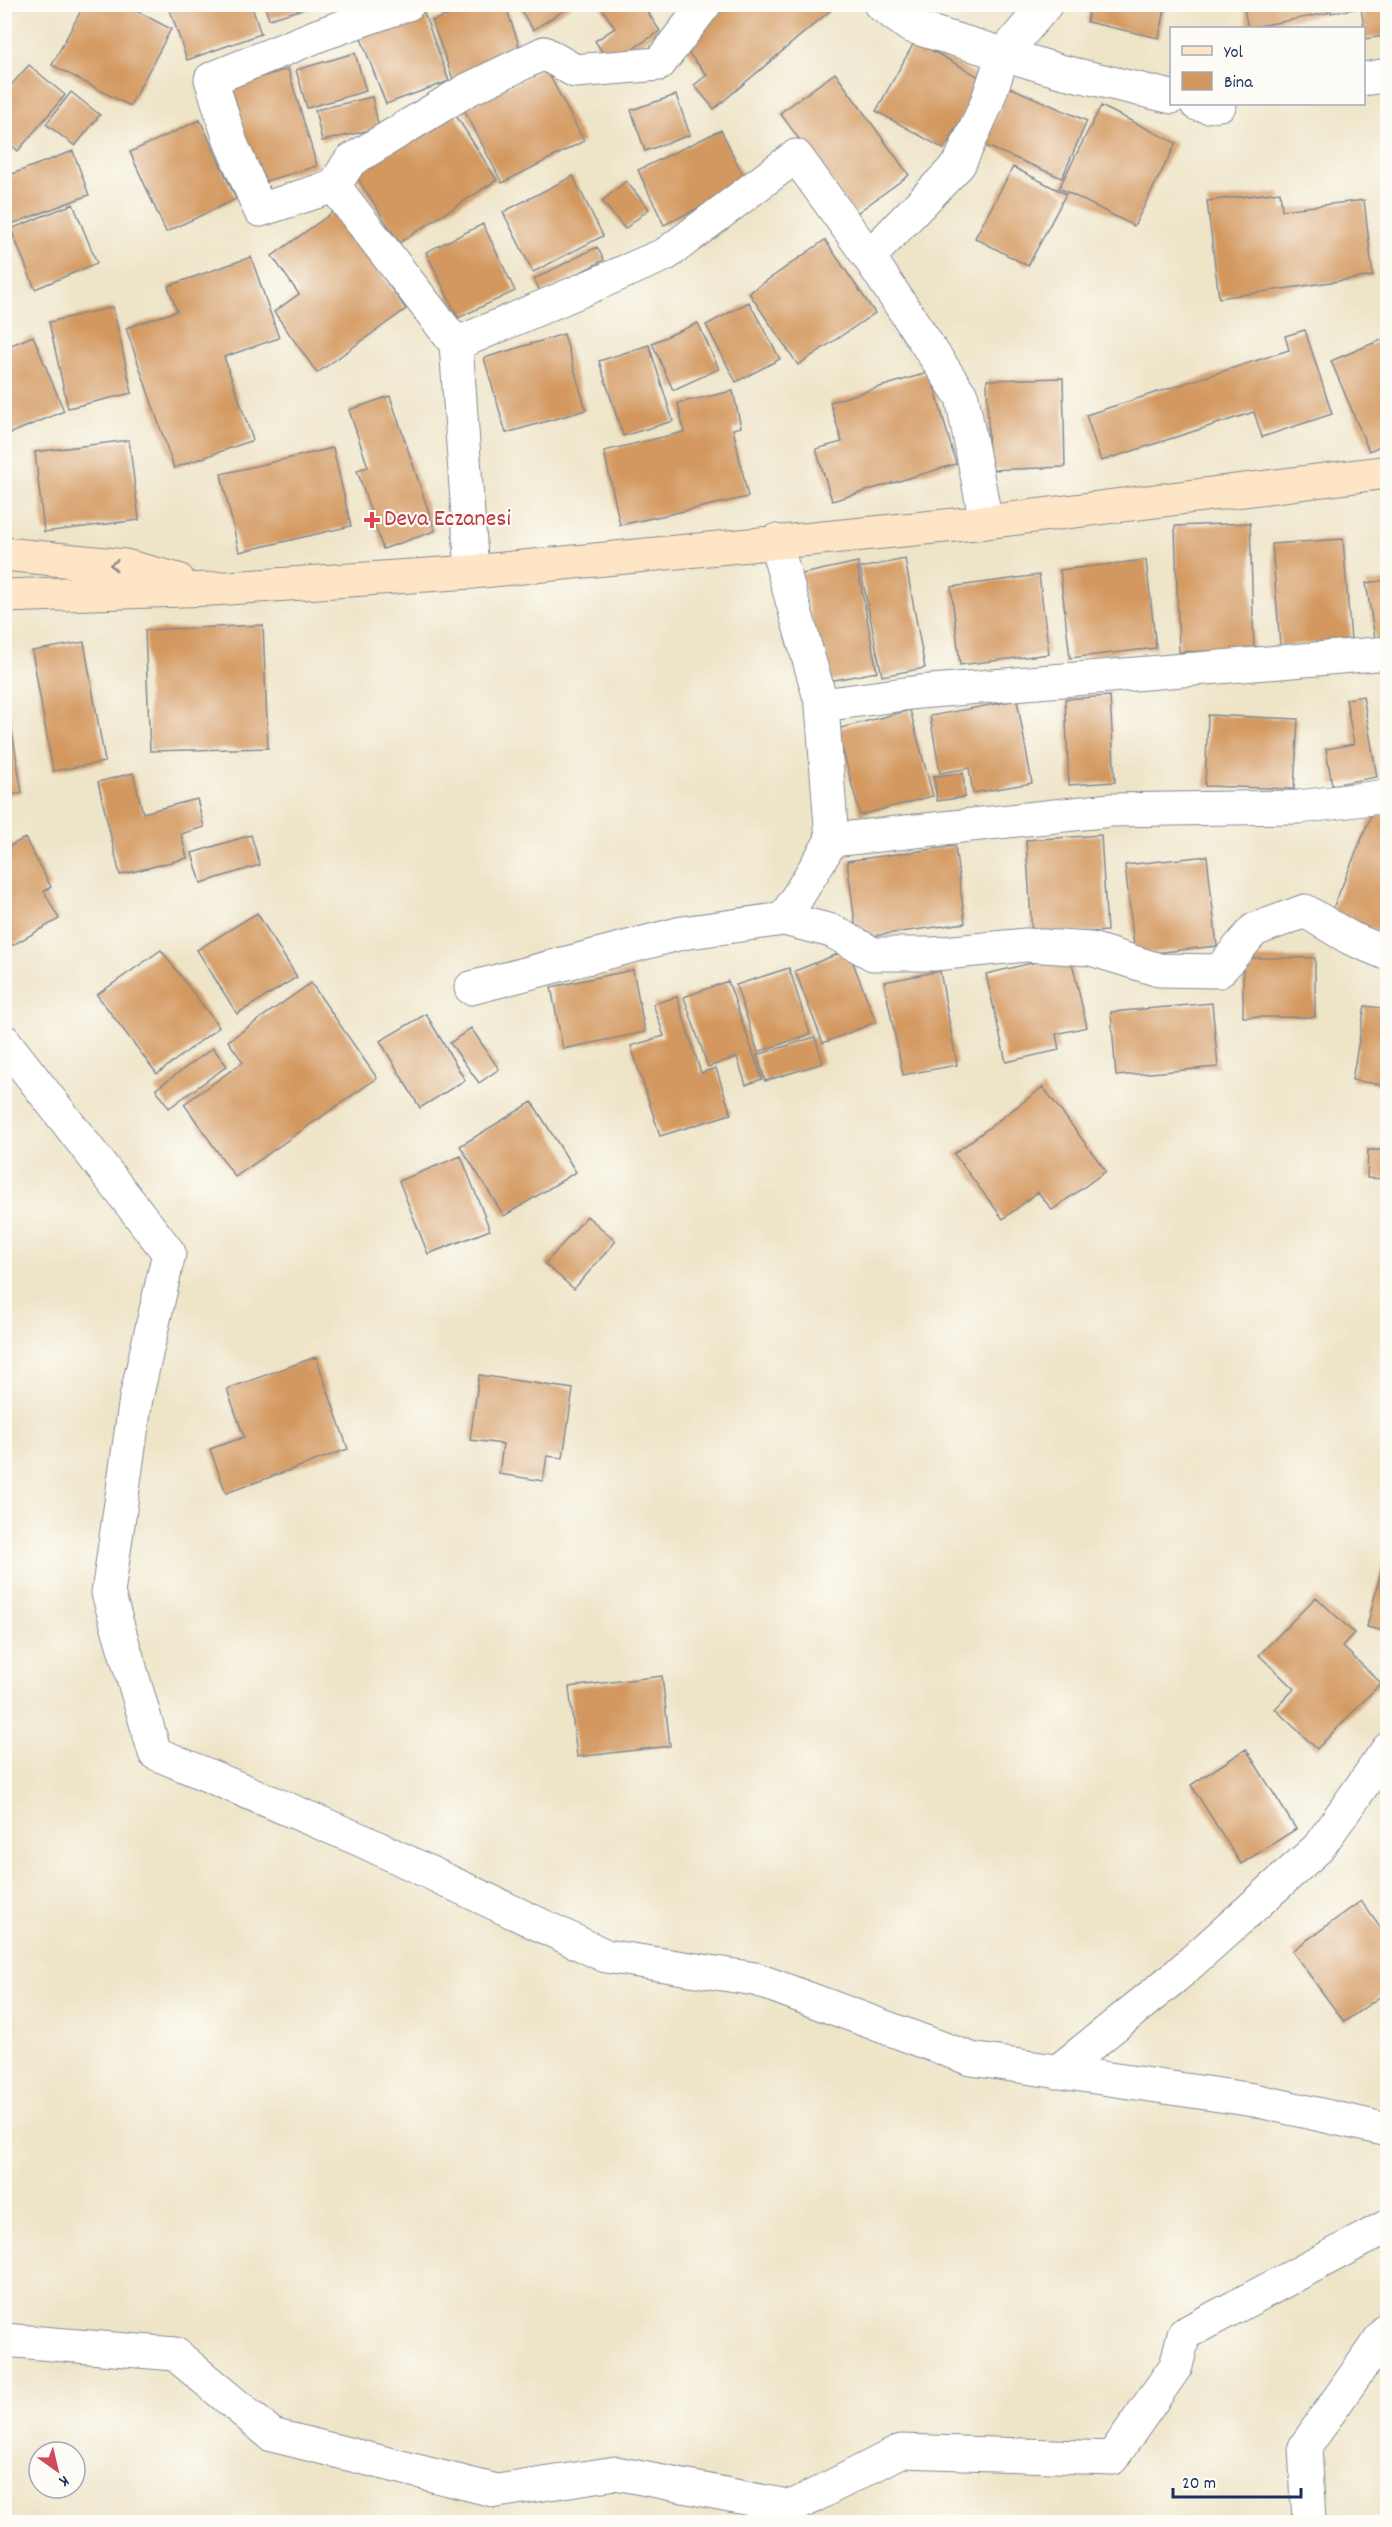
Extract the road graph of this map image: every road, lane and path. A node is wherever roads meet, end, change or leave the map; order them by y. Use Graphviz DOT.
graph roads {
  1 [pos="408,4"];
  2 [pos="705,4"];
  3 [pos="880,4"];
  4 [pos="1046,4"];
  5 [pos="1003,55"];
  6 [pos="1388,75"];
  7 [pos="1365,79"];
  8 [pos="1170,97"];
  9 [pos="334,186"];
  10 [pos="869,257"];
  11 [pos="456,344"];
  12 [pos="1388,472"];
  13 [pos="986,522"];
  14 [pos="776,541"];
  15 [pos="4,554"];
  16 [pos="472,572"];
  17 [pos="212,589"];
  18 [pos="4,596"];
  19 [pos="1388,653"];
  20 [pos="822,705"];
  21 [pos="1388,796"];
  22 [pos="832,840"];
  23 [pos="784,919"];
  24 [pos="1388,954"];
  25 [pos="471,988"];
  26 [pos="4,1041"];
  27 [pos="1388,1749"];
  28 [pos="1057,2072"];
  29 [pos="1388,2130"];
  30 [pos="1388,2226"];
  31 [pos="1388,2328"];
  32 [pos="4,2340"];
  33 [pos="1310,2523"];
  1 -- 9 [label="street"];
  2 -- 9 [label="street"];
  3 -- 5 [label="street"];
  4 -- 5 [label="street"];
  5 -- 8 [label="street"];
  5 -- 10 [label="street"];
  6 -- 7 [label="street"];
  9 -- 11 [label="street"];
  10 -- 11 [label="street"];
  10 -- 13 [label="street"];
  11 -- 16 [label="street"];
  12 -- 13 [label="main road"];
  13 -- 14 [label="main road"];
  14 -- 16 [label="main road"];
  14 -- 20 [label="street"];
  17 -- 15 [label="main road, one-way"];
  16 -- 17 [label="main road"];
  17 -- 18 [label="main road"];
  19 -- 20 [label="street"];
  20 -- 22 [label="street"];
  21 -- 22 [label="street"];
  22 -- 23 [label="street"];
  23 -- 24 [label="street"];
  23 -- 25 [label="street"];
  26 -- 28 [label="street"];
  27 -- 28 [label="street"];
  28 -- 29 [label="street"];
  30 -- 32 [label="street"];
  31 -- 33 [label="street"];
}
